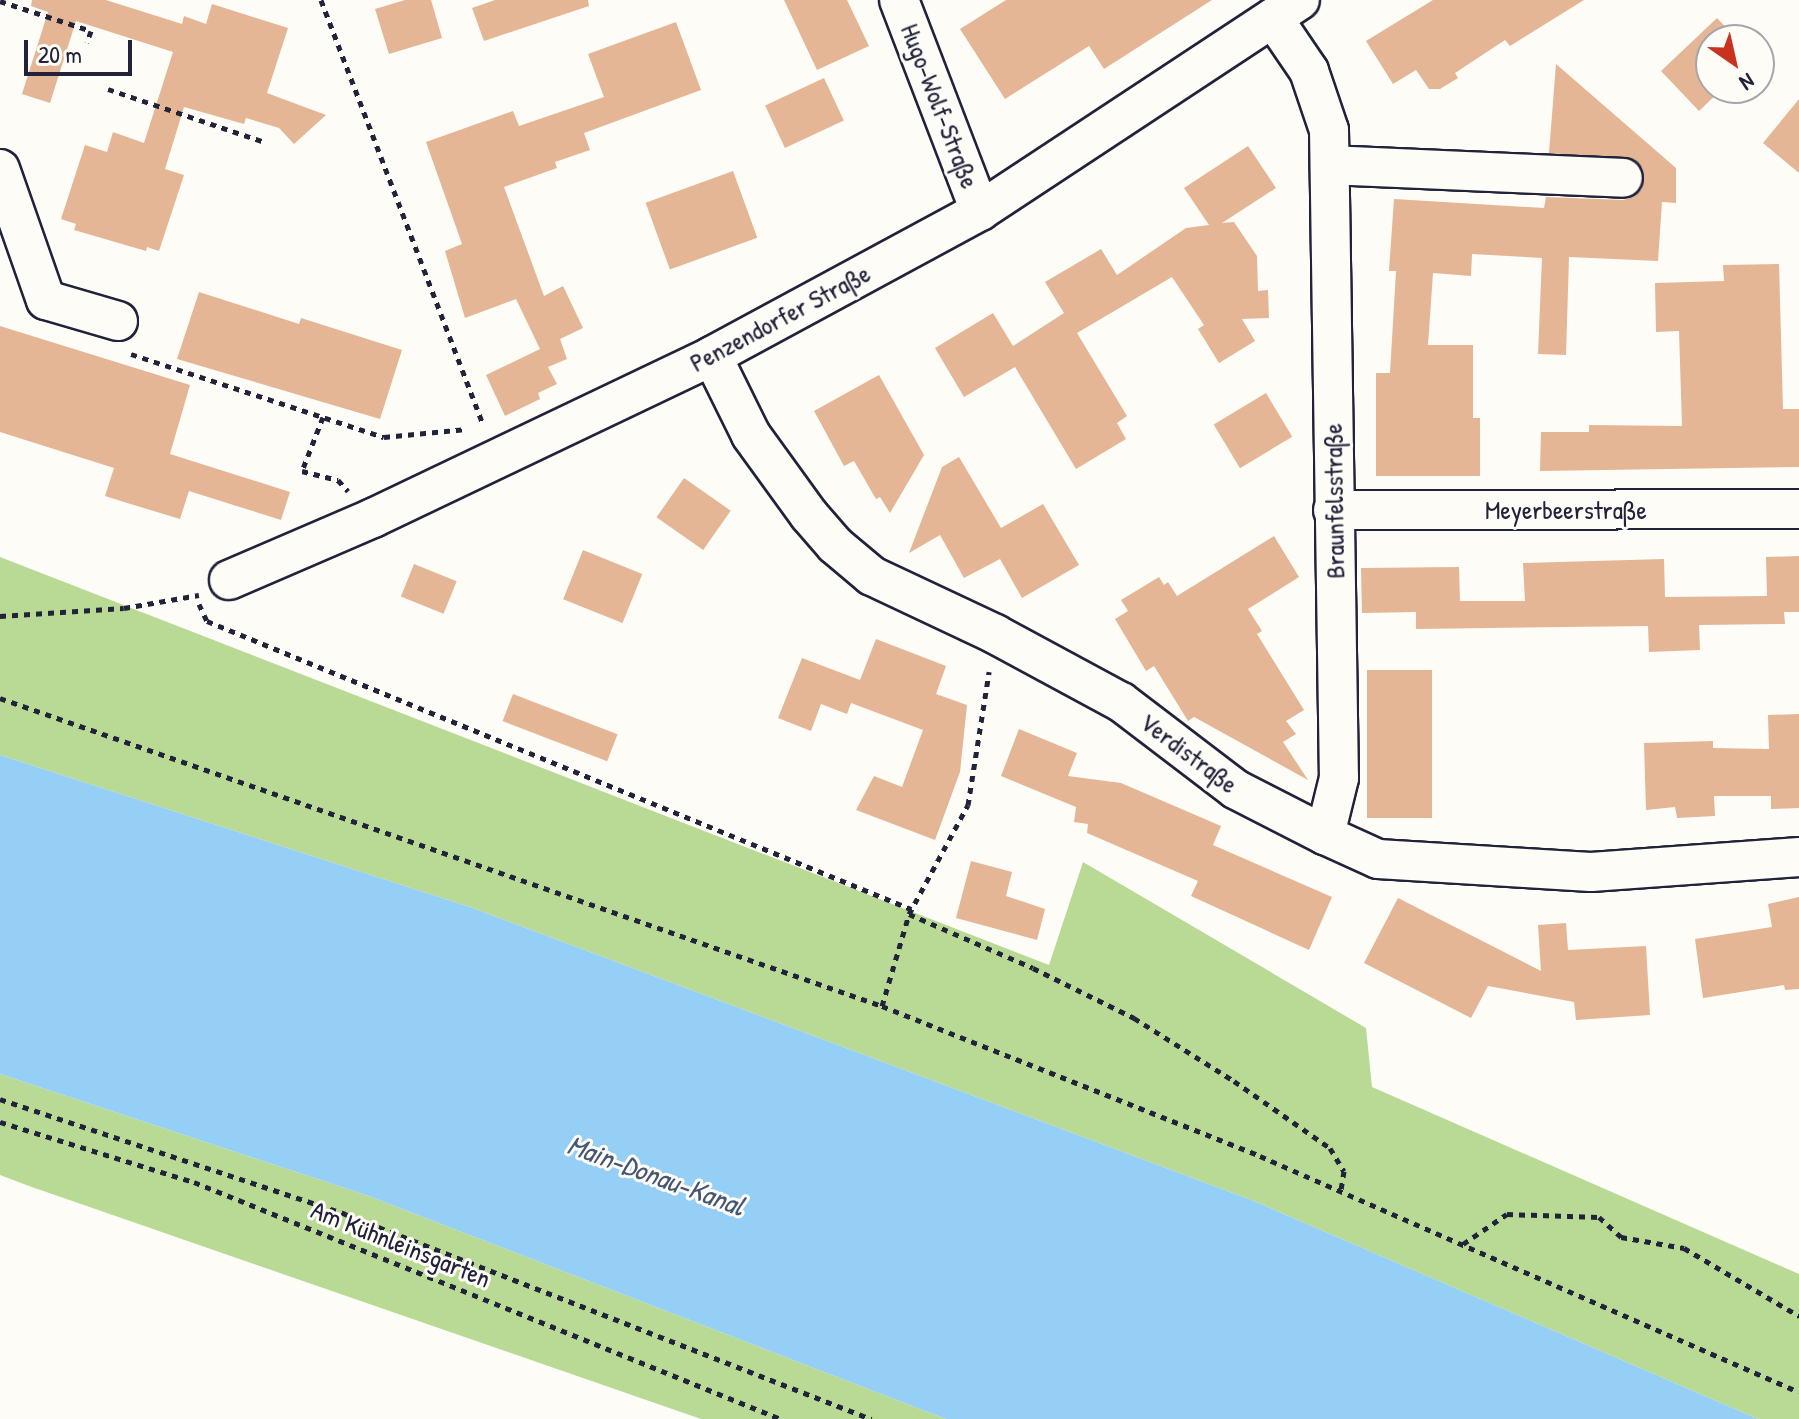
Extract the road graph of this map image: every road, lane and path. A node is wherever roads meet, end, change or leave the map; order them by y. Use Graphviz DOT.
graph roads {
  1 [pos="321,0"];
  2 [pos="899,0"];
  3 [pos="0,1"];
  4 [pos="1287,9"];
  5 [pos="87,42"];
  6 [pos="108,89"];
  7 [pos="265,142"];
  8 [pos="1330,165"];
  9 [pos="0,169"];
  10 [pos="1623,178"];
  11 [pos="980,211"];
  12 [pos="118,321"];
  13 [pos="712,356"];
  14 [pos="323,417"];
  15 [pos="490,443"];
  16 [pos="302,471"];
  17 [pos="1799,509"];
  18 [pos="1333,510"];
  19 [pos="212,588"];
  20 [pos="0,616"];
  21 [pos="995,634"];
  22 [pos="0,698"];
  23 [pos="1325,835"];
  24 [pos="1799,857"];
  25 [pos="910,912"];
  26 [pos="882,1006"];
  27 [pos="0,1099"];
  28 [pos="0,1122"];
  29 [pos="1341,1192"];
  30 [pos="1463,1245"];
  31 [pos="1799,1316"];
  32 [pos="1799,1392"];
  33 [pos="781,1419"];
  34 [pos="871,1419"];
  1 -- 15 [label="path"];
  2 -- 11 [label="street, Hugo-Wolf-Straße"];
  3 -- 5 [label="path"];
  4 -- 8 [label="street, Braunfelsstraße"];
  4 -- 11 [label="street, Penzendorfer Straße"];
  6 -- 7 [label="path"];
  8 -- 10 [label="street"];
  8 -- 18 [label="street, Braunfelsstraße"];
  9 -- 12 [label="street"];
  11 -- 13 [label="street, Penzendorfer Straße"];
  12 -- 14 [label="path"];
  13 -- 15 [label="street, Penzendorfer Straße"];
  13 -- 21 [label="street, Verdistraße"];
  14 -- 15 [label="path"];
  14 -- 16 [label="path"];
  15 -- 19 [label="street, Penzendorfer Straße"];
  17 -- 18 [label="street, Meyerbeerstraße"];
  18 -- 23 [label="street, Braunfelsstraße"];
  19 -- 20 [label="path"];
  19 -- 25 [label="path"];
  21 -- 23 [label="street, Verdistraße"];
  21 -- 25 [label="path"];
  22 -- 26 [label="path"];
  23 -- 24 [label="street, Verdistraße"];
  25 -- 26 [label="path"];
  25 -- 29 [label="path"];
  26 -- 29 [label="path"];
  27 -- 34 [label="path"];
  28 -- 33 [label="path, Am Kühnleinsgarten"];
  29 -- 30 [label="path"];
  30 -- 31 [label="path"];
  30 -- 32 [label="path"];
}
